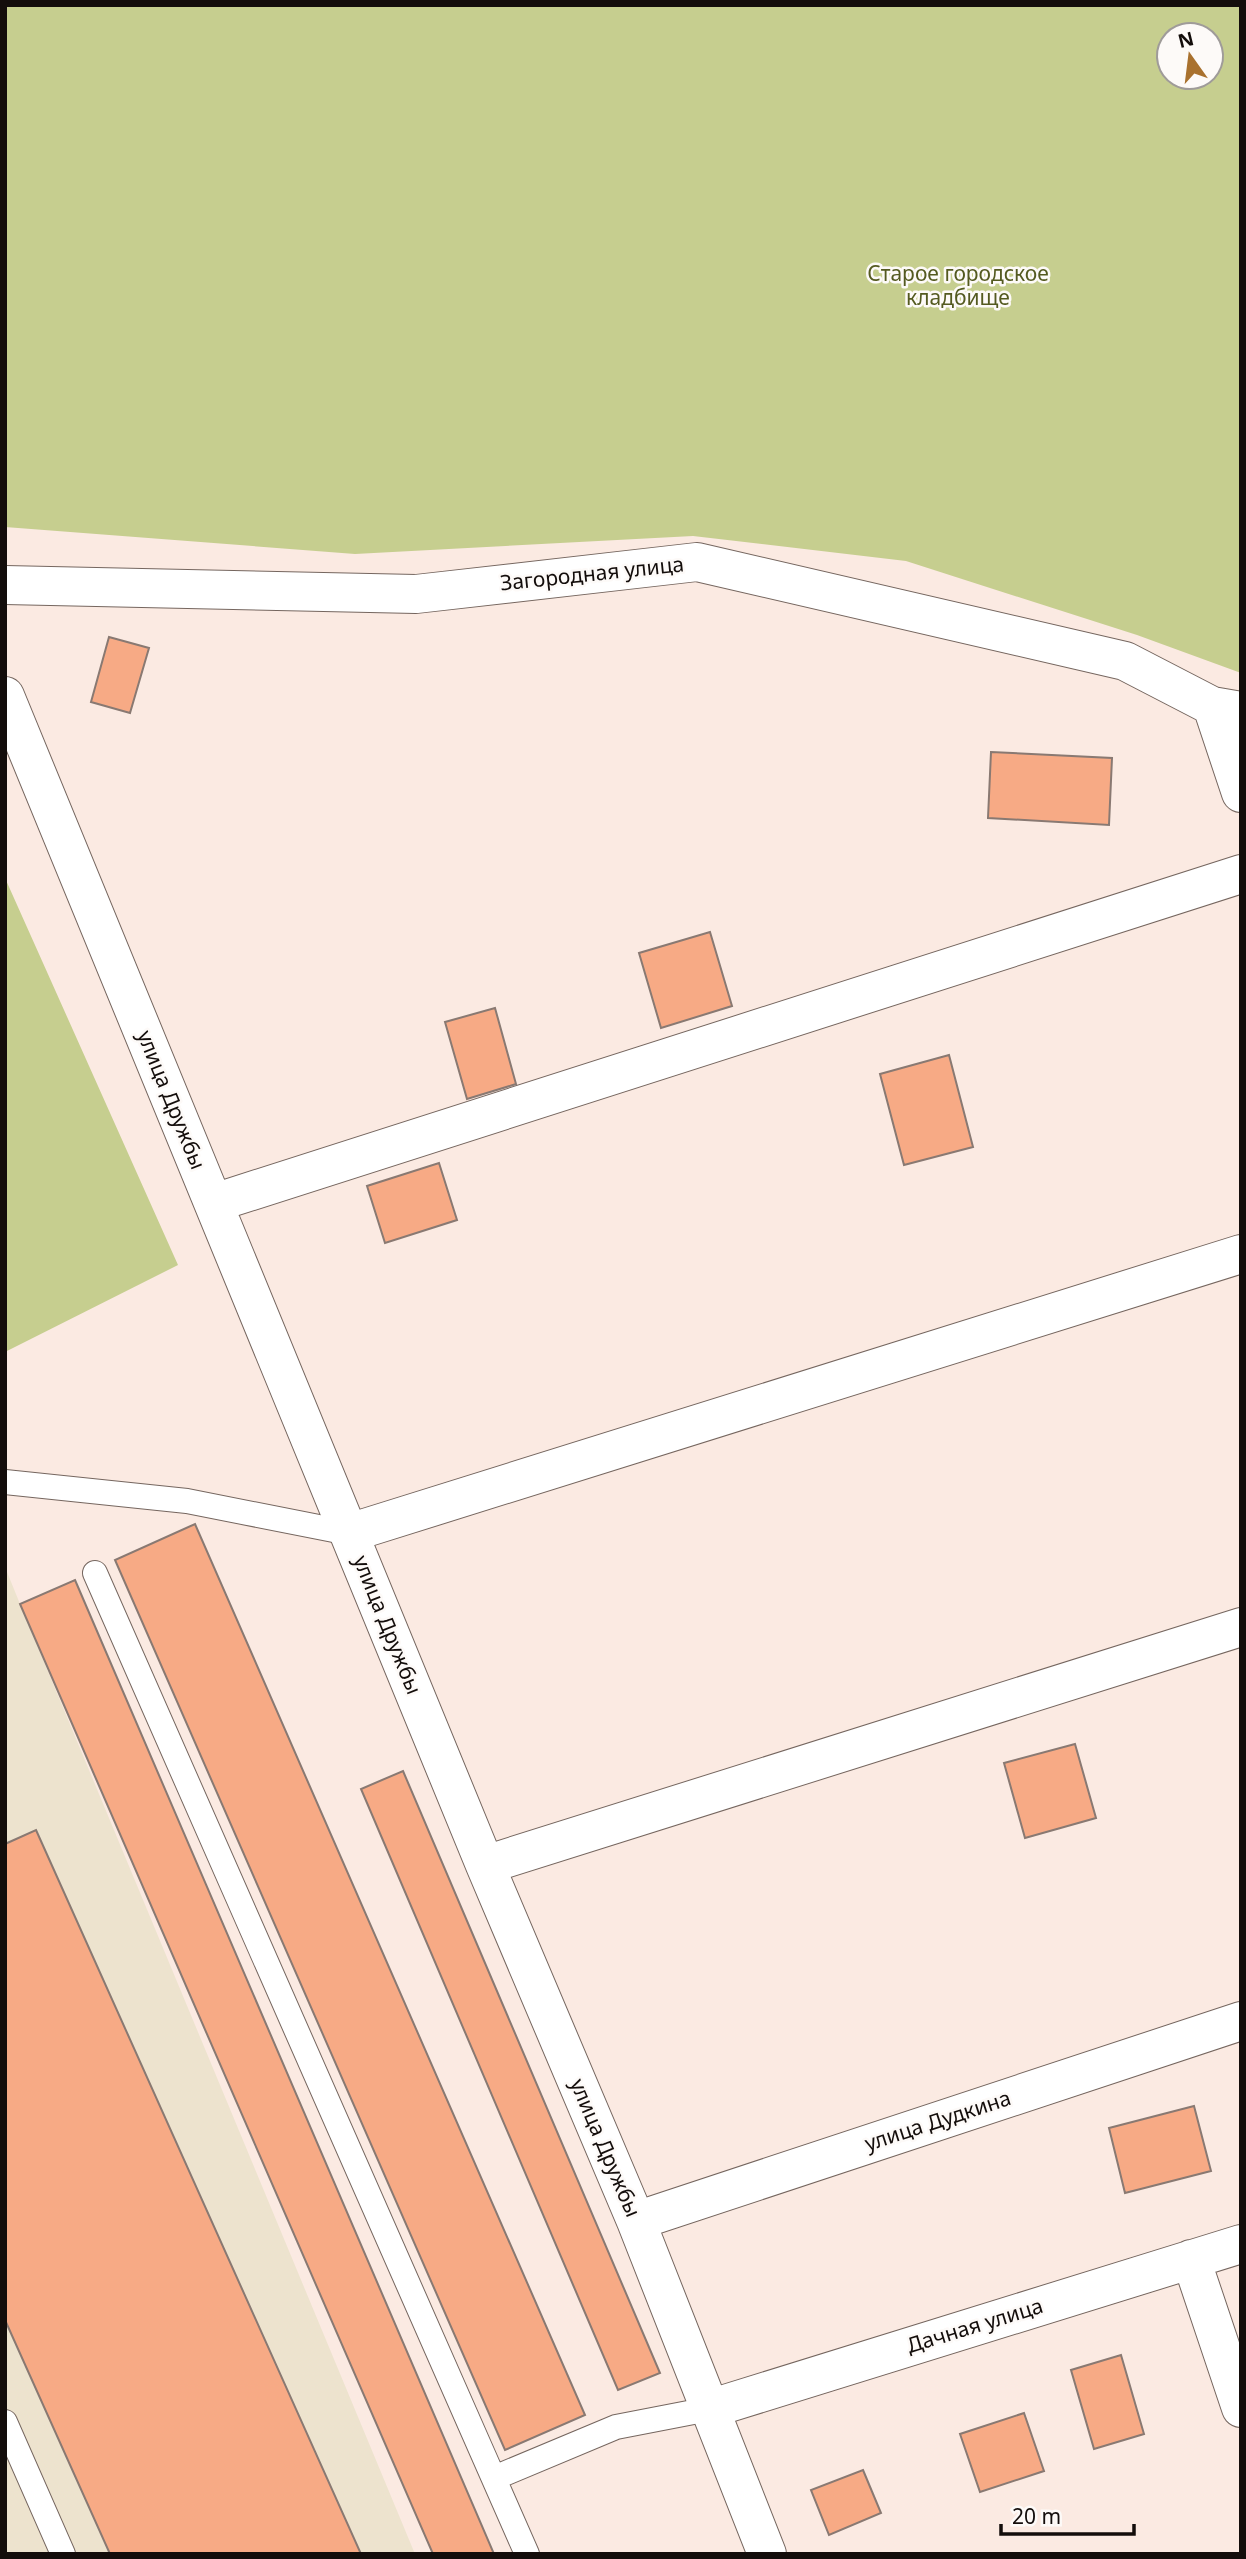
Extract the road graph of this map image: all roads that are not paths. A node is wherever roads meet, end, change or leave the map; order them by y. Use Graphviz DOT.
graph roads {
  1 [pos="5,585"];
  2 [pos="5,696"];
  3 [pos="1226,708"];
  4 [pos="1241,793"];
  5 [pos="1241,874"];
  6 [pos="214,1203"];
  7 [pos="1241,1254"];
  8 [pos="5,1482"];
  9 [pos="349,1533"];
  10 [pos="95,1573"];
  11 [pos="1241,1627"];
  12 [pos="485,1865"];
  13 [pos="1241,2021"];
  14 [pos="636,2221"];
  15 [pos="1241,2244"];
  16 [pos="1191,2259"];
  17 [pos="1241,2408"];
  18 [pos="709,2409"];
  19 [pos="5,2422"];
  20 [pos="494,2478"];
  21 [pos="63,2554"];
  22 [pos="527,2554"];
  23 [pos="767,2554"];
  1 -- 3 [label="street, Загородная улица"];
  2 -- 6 [label="street, улица Дружбы"];
  3 -- 4 [label="street"];
  5 -- 6 [label="street"];
  6 -- 9 [label="street, улица Дружбы"];
  7 -- 9 [label="street"];
  8 -- 9 [label="lane"];
  9 -- 12 [label="street, улица Дружбы"];
  10 -- 20 [label="lane"];
  11 -- 12 [label="street"];
  12 -- 14 [label="street, улица Дружбы"];
  13 -- 14 [label="street, улица Дудкина"];
  14 -- 18 [label="street, улица Дружбы"];
  15 -- 16 [label="street, Дачная улица"];
  16 -- 17 [label="street"];
  16 -- 18 [label="street, Дачная улица"];
  18 -- 20 [label="lane"];
  18 -- 23 [label="street, улица Дружбы"];
  19 -- 21 [label="lane"];
  20 -- 22 [label="lane"];
}
